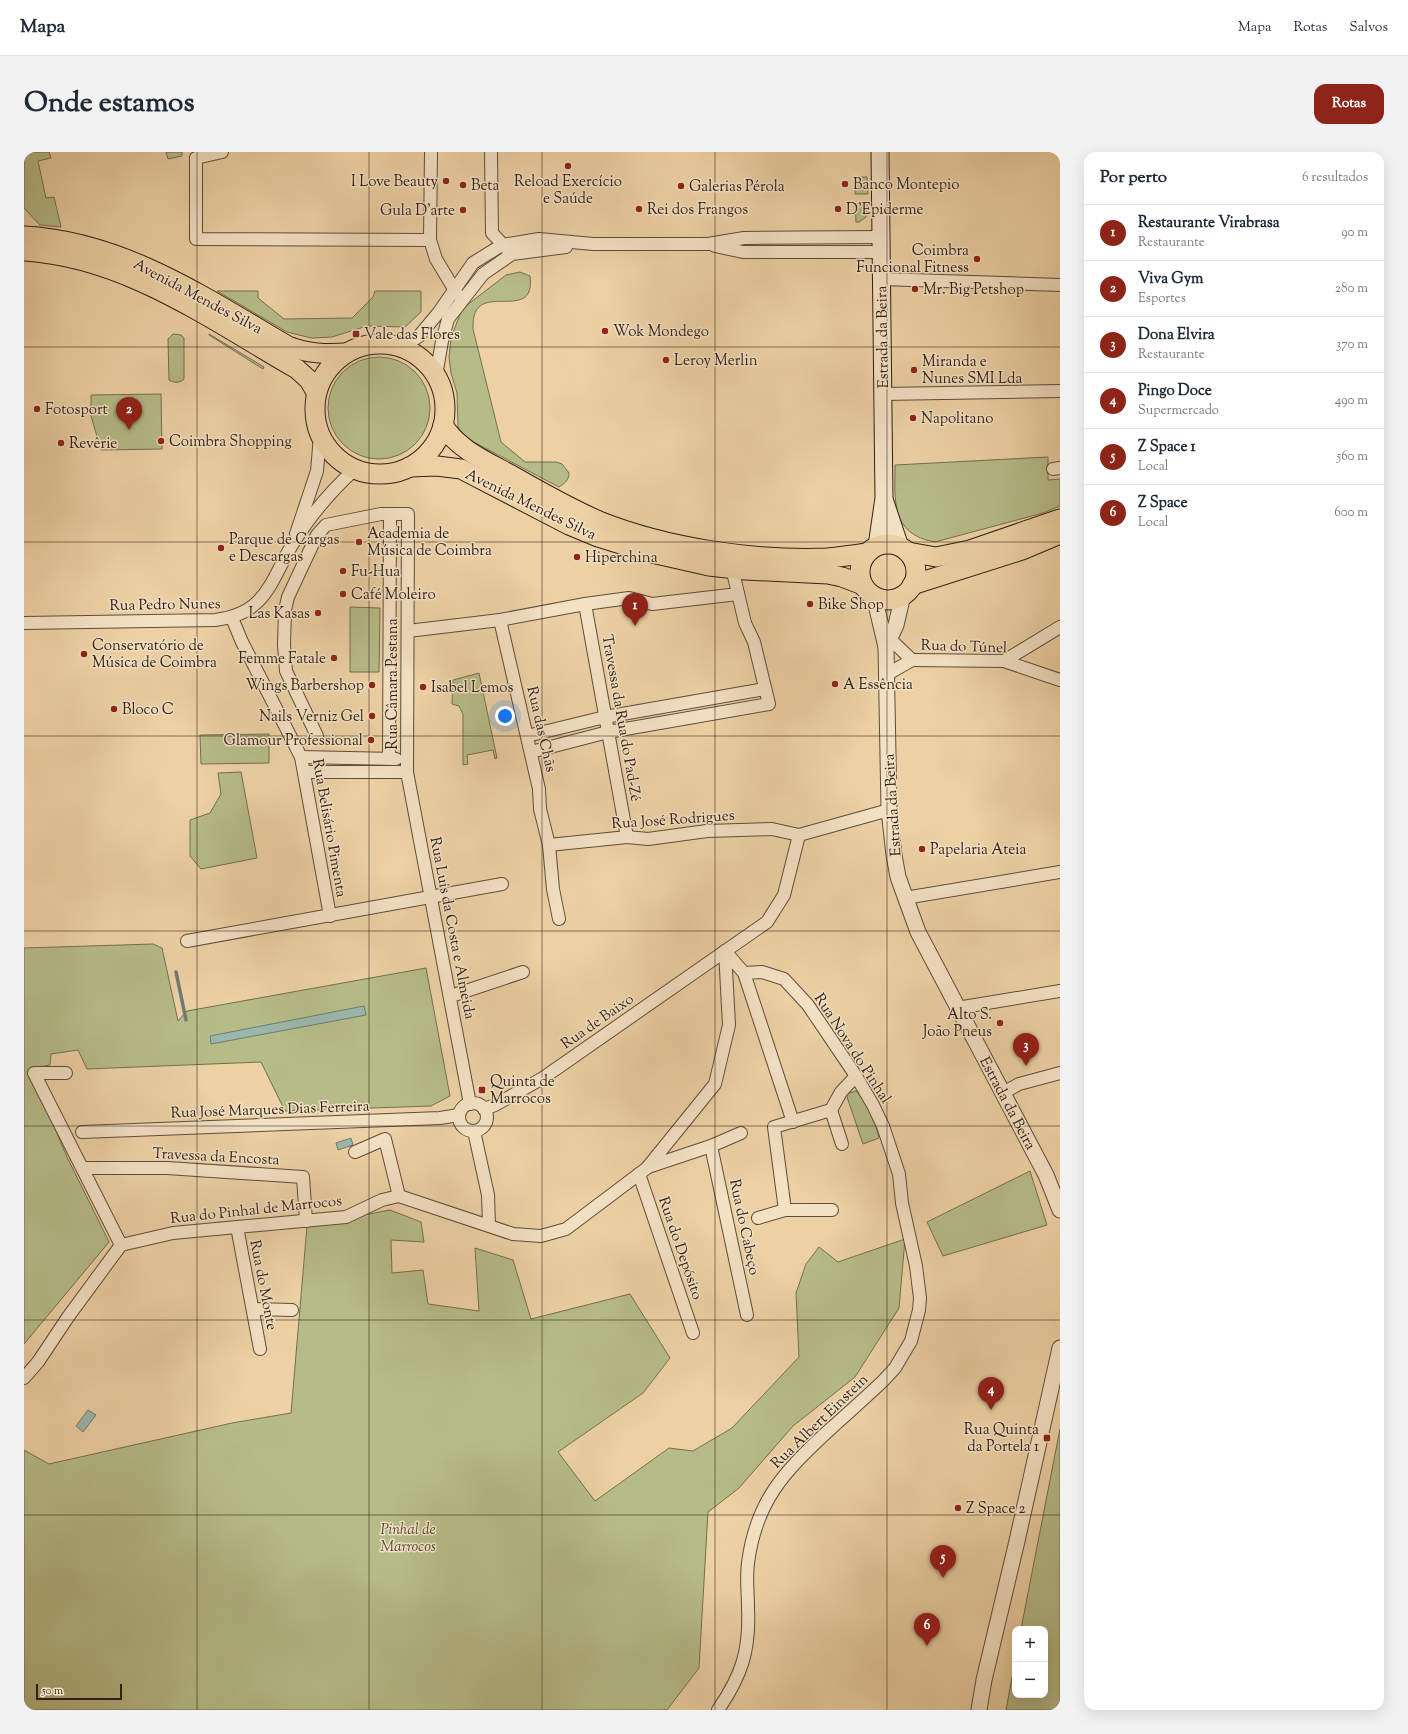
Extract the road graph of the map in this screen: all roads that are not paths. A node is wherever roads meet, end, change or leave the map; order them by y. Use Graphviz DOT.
graph roads {
  1 [pos="222,152"];
  2 [pos="431,152"];
  3 [pos="491,152"];
  4 [pos="880,152"];
  5 [pos="24,236"];
  6 [pos="430,240"];
  7 [pos="593,244"];
  8 [pos="881,244"];
  9 [pos="502,245"];
  10 [pos="24,251"];
  11 [pos="512,254"];
  12 [pos="881,279"];
  13 [pos="1060,285"];
  14 [pos="455,288"];
  15 [pos="460,301"];
  16 [pos="402,348"];
  17 [pos="346,353"];
  18 [pos="436,376"];
  19 [pos="1060,391"];
  20 [pos="316,392"];
  21 [pos="883,394"];
  22 [pos="443,425"];
  23 [pos="320,436"];
  24 [pos="409,467"];
  25 [pos="355,469"];
  26 [pos="884,498"];
  27 [pos="390,514"];
  28 [pos="1060,520"];
  29 [pos="1060,534"];
  30 [pos="292,544"];
  31 [pos="872,550"];
  32 [pos="904,550"];
  33 [pos="732,568"];
  34 [pos="869,590"];
  35 [pos="907,590"];
  36 [pos="738,594"];
  37 [pos="585,604"];
  38 [pos="232,618"];
  39 [pos="500,620"];
  40 [pos="24,623"];
  41 [pos="1060,627"];
  42 [pos="408,631"];
  43 [pos="888,643"];
  44 [pos="912,660"];
  45 [pos="1004,661"];
  46 [pos="886,675"];
  47 [pos="1060,680"];
  48 [pos="765,689"];
  49 [pos="605,717"];
  50 [pos="608,732"];
  51 [pos="317,736"];
  52 [pos="527,736"];
  53 [pos="530,752"];
  54 [pos="301,757"];
  55 [pos="389,758"];
  56 [pos="407,759"];
  57 [pos="304,772"];
  58 [pos="407,772"];
  59 [pos="889,810"];
  60 [pos="798,835"];
  61 [pos="627,837"];
  62 [pos="549,845"];
  63 [pos="1060,872"];
  64 [pos="502,884"];
  65 [pos="431,898"];
  66 [pos="905,898"];
  67 [pos="330,916"];
  68 [pos="559,919"];
  69 [pos="187,941"];
  70 [pos="725,952"];
  71 [pos="522,972"];
  72 [pos="744,973"];
  73 [pos="1060,991"];
  74 [pos="451,996"];
  75 [pos="957,1008"];
  76 [pos="66,1073"];
  77 [pos="1060,1073"];
  78 [pos="856,1076"];
  79 [pos="1003,1093"];
  80 [pos="470,1104"];
  81 [pos="484,1109"];
  82 [pos="831,1110"];
  83 [pos="459,1115"];
  84 [pos="793,1122"];
  85 [pos="474,1131"];
  86 [pos="82,1132"];
  87 [pos="741,1133"];
  88 [pos="842,1144"];
  89 [pos="711,1146"];
  90 [pos="355,1152"];
  91 [pos="83,1168"];
  92 [pos="643,1171"];
  93 [pos="1056,1189"];
  94 [pos="399,1196"];
  95 [pos="902,1203"];
  96 [pos="785,1210"];
  97 [pos="832,1210"];
  98 [pos="1060,1210"];
  99 [pos="758,1218"];
  100 [pos="306,1221"];
  101 [pos="488,1224"];
  102 [pos="237,1227"];
  103 [pos="121,1245"];
  104 [pos="253,1309"];
  105 [pos="292,1310"];
  106 [pos="747,1315"];
  107 [pos="693,1333"];
  108 [pos="1060,1348"];
  109 [pos="260,1349"];
  110 [pos="24,1378"];
  111 [pos="718,1710"];
  112 [pos="980,1710"];
  1 -- 6 [label="street"];
  2 -- 6 [label="street"];
  3 -- 9 [label="street"];
  4 -- 8 [label="main road, Estrada da Beira"];
  5 -- 17 [label="main road, Avenida Mendes Silva"];
  6 -- 14 [label="street"];
  7 -- 8 [label="street"];
  7 -- 9 [label="street"];
  7 -- 11 [label="street"];
  8 -- 12 [label="main road, Estrada da Beira"];
  9 -- 11 [label="street"];
  9 -- 14 [label="street"];
  10 -- 20 [label="main road, Avenida Mendes Silva"];
  11 -- 15 [label="street"];
  12 -- 13 [label="street"];
  12 -- 21 [label="main road, Estrada da Beira"];
  14 -- 15 [label="street"];
  14 -- 16 [label="street"];
  15 -- 18 [label="street"];
  16 -- 17 [label="main road"];
  16 -- 18 [label="main road"];
  17 -- 20 [label="main road"];
  18 -- 22 [label="main road"];
  19 -- 21 [label="street"];
  20 -- 23 [label="main road"];
  21 -- 26 [label="main road, Estrada da Beira"];
  22 -- 24 [label="main road"];
  22 -- 31 [label="main road, Avenida Mendes Silva"];
  23 -- 25 [label="main road"];
  23 -- 30 [label="street, Rua Pedro Nunes"];
  24 -- 25 [label="main road"];
  24 -- 33 [label="main road, Avenida Mendes Silva"];
  25 -- 30 [label="street, Rua Pedro Nunes"];
  26 -- 31 [label="main road, Estrada da Beira"];
  26 -- 32 [label="main road, Estrada da Beira"];
  27 -- 42 [label="street, Rua Câmara Pestana"];
  27 -- 51 [label="street, Rua Câmara Pestana"];
  27 -- 55 [label="street, Rua Câmara Pestana"];
  28 -- 32 [label="main road"];
  29 -- 35 [label="main road"];
  30 -- 38 [label="street, Rua Pedro Nunes"];
  31 -- 32 [label="main road"];
  31 -- 34 [label="main road, Estrada da Beira"];
  32 -- 35 [label="main road, Estrada da Beira"];
  33 -- 34 [label="main road, Avenida Mendes Silva"];
  33 -- 36 [label="street"];
  34 -- 35 [label="main road"];
  34 -- 43 [label="street"];
  35 -- 43 [label="street"];
  36 -- 37 [label="street"];
  36 -- 48 [label="street"];
  37 -- 39 [label="street"];
  37 -- 49 [label="street, Travessa da Rua do Pad-Zé"];
  38 -- 40 [label="street, Rua Pedro Nunes"];
  38 -- 54 [label="street, Rua Belisário Pimenta"];
  39 -- 42 [label="street"];
  39 -- 52 [label="street, Rua das Chãs"];
  41 -- 45 [label="street"];
  42 -- 56 [label="street, Rua Câmara Pestana"];
  43 -- 44 [label="street"];
  43 -- 46 [label="street, Estrada da Beira"];
  44 -- 45 [label="street, Rua do Túnel"];
  44 -- 46 [label="street"];
  45 -- 47 [label="street, Rua do Túnel"];
  46 -- 59 [label="street, Estrada da Beira"];
  48 -- 49 [label="street"];
  48 -- 50 [label="street"];
  49 -- 50 [label="street, Travessa da Rua do Pad-Zé"];
  49 -- 52 [label="street"];
  50 -- 53 [label="street"];
  50 -- 61 [label="street, Travessa da Rua do Pad-Zé"];
  52 -- 53 [label="street, Rua das Chãs"];
  53 -- 62 [label="street, Rua das Chãs"];
  54 -- 55 [label="street, Rua Câmara Pestana"];
  54 -- 57 [label="street, Rua Belisário Pimenta"];
  55 -- 56 [label="street, Rua Câmara Pestana"];
  56 -- 58 [label="street, Rua Luís da Costa e Almeida"];
  57 -- 58 [label="street, Rua Câmara Pestana"];
  57 -- 67 [label="street, Rua Belisário Pimenta"];
  58 -- 65 [label="street, Rua Luís da Costa e Almeida"];
  59 -- 60 [label="street"];
  59 -- 66 [label="street, Estrada da Beira"];
  60 -- 61 [label="street, Rua José Rodrigues"];
  60 -- 70 [label="street"];
  61 -- 62 [label="street, Rua José Rodrigues"];
  62 -- 68 [label="street, Rua das Chãs"];
  63 -- 66 [label="street"];
  64 -- 65 [label="street"];
  65 -- 67 [label="street"];
  65 -- 74 [label="street, Rua Luís da Costa e Almeida"];
  66 -- 75 [label="street, Estrada da Beira"];
  67 -- 69 [label="street"];
  70 -- 72 [label="street"];
  70 -- 81 [label="street, Rua de Baixo"];
  70 -- 92 [label="street"];
  71 -- 74 [label="street"];
  72 -- 78 [label="street, Rua Nova do Pinhal"];
  72 -- 84 [label="street"];
  73 -- 75 [label="street"];
  74 -- 80 [label="street, Rua Luís da Costa e Almeida"];
  75 -- 79 [label="street, Estrada da Beira"];
  76 -- 91 [label="street"];
  77 -- 79 [label="street"];
  78 -- 82 [label="street"];
  78 -- 95 [label="street, Rua Nova do Pinhal"];
  79 -- 93 [label="street, Estrada da Beira"];
  80 -- 81 [label="street"];
  80 -- 83 [label="street"];
  81 -- 85 [label="street"];
  82 -- 84 [label="street"];
  82 -- 88 [label="street"];
  83 -- 85 [label="street"];
  83 -- 86 [label="street, Rua José Marques Dias Ferreira"];
  84 -- 96 [label="street"];
  85 -- 101 [label="street"];
  87 -- 89 [label="street"];
  89 -- 92 [label="street"];
  89 -- 106 [label="street, Rua do Cabeço"];
  90 -- 94 [label="street"];
  91 -- 100 [label="street, Travessa da Encosta"];
  91 -- 103 [label="street"];
  92 -- 101 [label="street"];
  92 -- 107 [label="street, Rua do Depósito"];
  93 -- 98 [label="street, Estrada da Beira"];
  94 -- 100 [label="street, Rua do Pinhal de Marrocos"];
  94 -- 101 [label="street"];
  95 -- 111 [label="street, Rua Albert Einstein"];
  96 -- 97 [label="street"];
  96 -- 99 [label="street"];
  100 -- 102 [label="street, Rua do Pinhal de Marrocos"];
  102 -- 103 [label="street, Rua do Pinhal de Marrocos"];
  102 -- 104 [label="street, Rua do Monte"];
  103 -- 110 [label="street"];
  104 -- 105 [label="street"];
  104 -- 109 [label="street, Rua do Monte"];
  108 -- 112 [label="street"];
}
